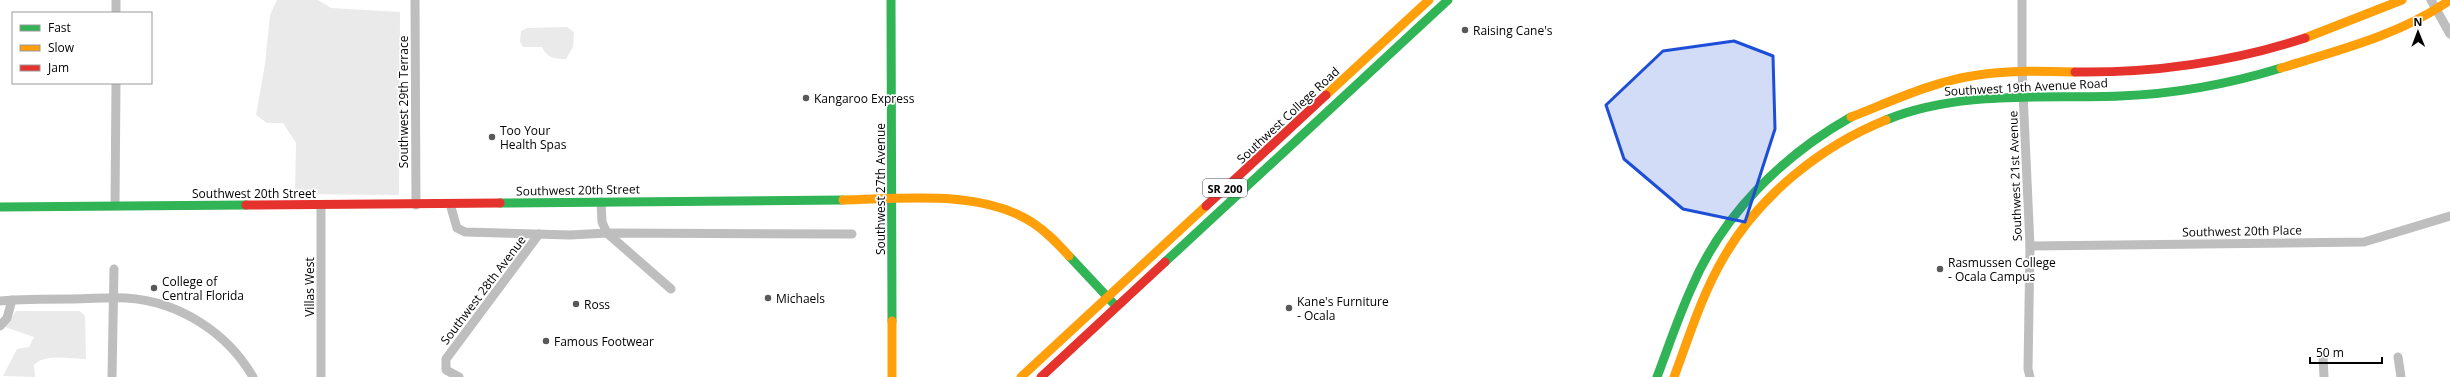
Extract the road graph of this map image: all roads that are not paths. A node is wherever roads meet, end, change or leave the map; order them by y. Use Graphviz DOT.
graph roads {
  1 [pos="116,0"];
  2 [pos="414,0"];
  3 [pos="891,0"];
  4 [pos="1429,0"];
  5 [pos="1448,0"];
  6 [pos="2022,0"];
  7 [pos="2402,0"];
  8 [pos="2431,0"];
  9 [pos="2450,0"];
  10 [pos="2437,10"];
  11 [pos="116,12"];
  12 [pos="2450,34"];
  13 [pos="2022,70"];
  14 [pos="116,84"];
  15 [pos="2024,97"];
  16 [pos="892,198"];
  17 [pos="601,202"];
  18 [pos="416,204"];
  19 [pos="450,204"];
  20 [pos="115,205"];
  21 [pos="320,205"];
  22 [pos="0,207"];
  23 [pos="2450,216"];
  24 [pos="607,233"];
  25 [pos="539,234"];
  26 [pos="852,234"];
  27 [pos="2030,246"];
  28 [pos="114,269"];
  29 [pos="671,289"];
  30 [pos="114,298"];
  31 [pos="1107,298"];
  32 [pos="12,300"];
  33 [pos="0,301"];
  34 [pos="1116,307"];
  35 [pos="0,326"];
  36 [pos="2323,356"];
  37 [pos="2398,357"];
  38 [pos="321,373"];
  39 [pos="112,377"];
  40 [pos="253,377"];
  41 [pos="459,377"];
  42 [pos="892,377"];
  43 [pos="1021,377"];
  44 [pos="1041,377"];
  45 [pos="1656,377"];
  46 [pos="1674,377"];
  47 [pos="2030,377"];
  48 [pos="2324,377"];
  49 [pos="2401,377"];
  1 -- 11 [label="street"];
  2 -- 18 [label="street, Southwest 29th Terrace"];
  3 -- 16 [label="main road, Southwest 27th Avenue"];
  4 -- 31 [label="main road, Southwest College Road / SR 200"];
  5 -- 34 [label="main road, Southwest College Road / SR 200"];
  6 -- 13 [label="street, Southwest 21st Avenue"];
  7 -- 13 [label="main road, Southwest 19th Avenue Road"];
  8 -- 10 [label="street"];
  9 -- 10 [label="main road, Southwest 19th Avenue Road"];
  10 -- 12 [label="street"];
  10 -- 15 [label="main road, Southwest 19th Avenue Road"];
  13 -- 15 [label="street, Southwest 21st Avenue"];
  13 -- 45 [label="main road, Southwest 19th Avenue Road"];
  14 -- 20 [label="street"];
  15 -- 27 [label="street, Southwest 21st Avenue"];
  15 -- 46 [label="main road, Southwest 19th Avenue Road"];
  16 -- 17 [label="main road, Southwest 20th Street"];
  16 -- 31 [label="main road, Southwest 20th Street"];
  16 -- 42 [label="main road, Southwest 27th Avenue"];
  17 -- 19 [label="main road, Southwest 20th Street"];
  17 -- 24 [label="street"];
  18 -- 19 [label="main road, Southwest 20th Street"];
  18 -- 21 [label="main road, Southwest 20th Street"];
  19 -- 25 [label="street"];
  20 -- 21 [label="main road, Southwest 20th Street"];
  20 -- 22 [label="main road, Southwest 20th Street"];
  21 -- 38 [label="street, Villas West"];
  23 -- 27 [label="street, Southwest 20th Place"];
  24 -- 25 [label="street"];
  24 -- 26 [label="street"];
  24 -- 29 [label="street"];
  25 -- 41 [label="street, Southwest 28th Avenue"];
  27 -- 47 [label="street, Southwest 21st Avenue"];
  28 -- 30 [label="street"];
  30 -- 32 [label="street"];
  30 -- 39 [label="street"];
  30 -- 40 [label="street"];
  31 -- 34 [label="main road, Southwest 20th Street"];
  31 -- 43 [label="main road, Southwest College Road / SR 200"];
  32 -- 33 [label="street"];
  32 -- 35 [label="street"];
  34 -- 44 [label="main road, Southwest College Road / SR 200"];
  36 -- 48 [label="street"];
  37 -- 49 [label="street"];
}
